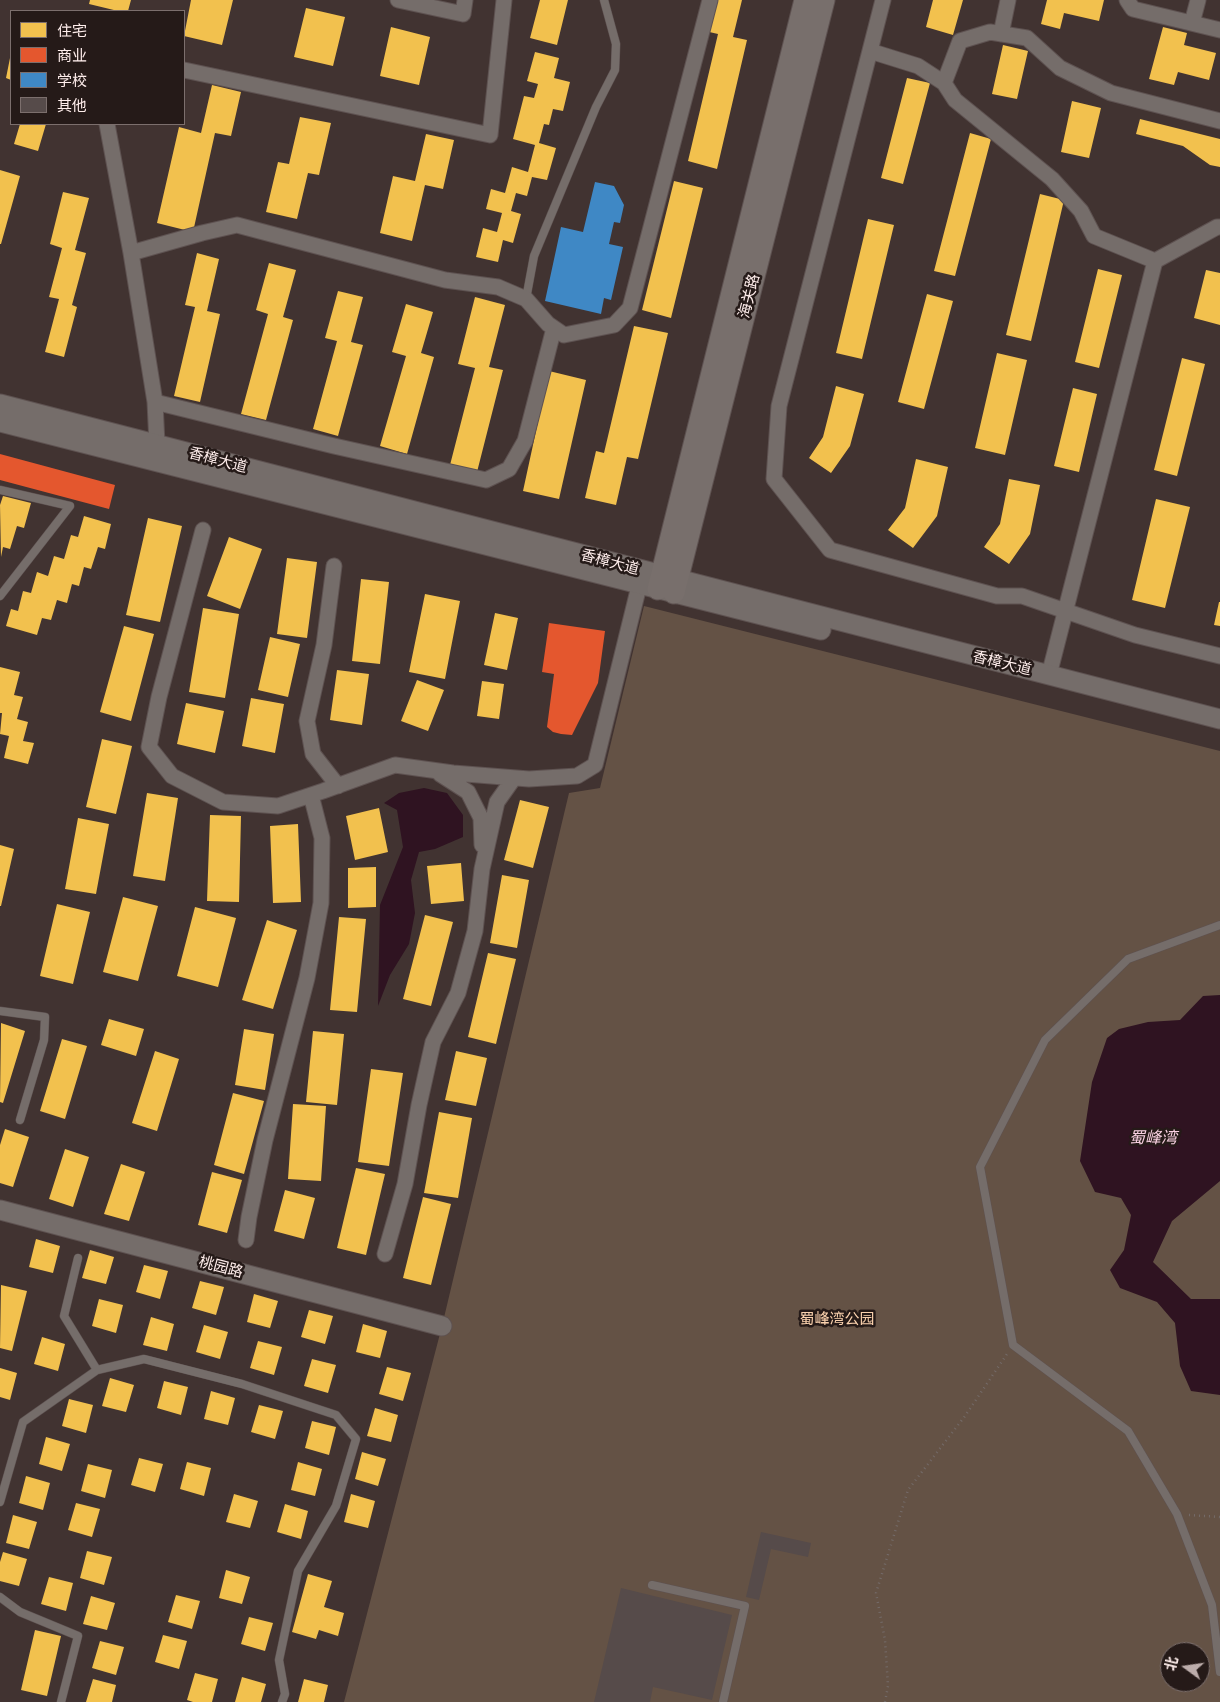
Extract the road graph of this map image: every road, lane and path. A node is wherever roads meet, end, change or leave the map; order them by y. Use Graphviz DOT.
graph roads {
  1 [pos="398,0"];
  2 [pos="465,0"];
  3 [pos="504,0"];
  4 [pos="604,0"];
  5 [pos="710,0"];
  6 [pos="805,0"];
  7 [pos="824,0"];
  8 [pos="883,0"];
  9 [pos="1008,0"];
  10 [pos="1127,0"];
  11 [pos="1198,0"];
  12 [pos="1192,23"];
  13 [pos="1220,30"];
  14 [pos="1001,34"];
  15 [pos="870,51"];
  16 [pos="185,70"];
  17 [pos="944,82"];
  18 [pos="1220,121"];
  19 [pos="107,125"];
  20 [pos="1220,227"];
  21 [pos="131,253"];
  22 [pos="1155,261"];
  23 [pos="526,299"];
  24 [pos="554,328"];
  25 [pos="155,402"];
  26 [pos="0,404"];
  27 [pos="0,422"];
  28 [pos="155,453"];
  29 [pos="0,490"];
  30 [pos="203,530"];
  31 [pos="334,566"];
  32 [pos="659,582"];
  33 [pos="0,596"];
  34 [pos="1065,611"];
  35 [pos="1220,656"];
  36 [pos="1048,675"];
  37 [pos="1220,719"];
  38 [pos="1220,730"];
  39 [pos="434,770"];
  40 [pos="514,778"];
  41 [pos="338,786"];
  42 [pos="311,795"];
  43 [pos="482,868"];
  44 [pos="1220,925"];
  45 [pos="0,1011"];
  46 [pos="20,1120"];
  47 [pos="0,1210"];
  48 [pos="246,1240"];
  49 [pos="386,1254"];
  50 [pos="78,1258"];
  51 [pos="442,1326"];
  52 [pos="1014,1345"];
  53 [pos="97,1370"];
  54 [pos="0,1502"];
  55 [pos="1177,1514"];
  56 [pos="1220,1517"];
  57 [pos="652,1585"];
  58 [pos="0,1597"];
  59 [pos="1220,1672"];
  60 [pos="61,1702"];
  61 [pos="282,1702"];
  62 [pos="723,1702"];
  63 [pos="885,1702"];
  1 -- 2 [label="street"];
  3 -- 16 [label="street"];
  4 -- 23 [label="lane"];
  5 -- 24 [label="street"];
  6 -- 32 [label="main road, 海关路"];
  7 -- 32 [label="main road, 海关路"];
  8 -- 15 [label="street"];
  9 -- 14 [label="street"];
  10 -- 12 [label="street"];
  11 -- 12 [label="street"];
  12 -- 13 [label="street"];
  14 -- 17 [label="street"];
  14 -- 18 [label="street"];
  15 -- 17 [label="street"];
  15 -- 34 [label="street"];
  17 -- 22 [label="street"];
  19 -- 21 [label="street"];
  20 -- 22 [label="street"];
  21 -- 23 [label="street"];
  21 -- 25 [label="street"];
  22 -- 34 [label="street"];
  23 -- 24 [label="street"];
  24 -- 25 [label="street"];
  25 -- 28 [label="street"];
  26 -- 28 [label="street, 香樟大道"];
  27 -- 28 [label="street, 香樟大道"];
  28 -- 32 [label="street, 香樟大道"];
  29 -- 33 [label="lane"];
  30 -- 42 [label="street"];
  31 -- 41 [label="street"];
  32 -- 36 [label="street, 香樟大道"];
  32 -- 38 [label="street, 香樟大道"];
  32 -- 40 [label="street"];
  34 -- 35 [label="street"];
  34 -- 36 [label="street"];
  36 -- 37 [label="street, 香樟大道"];
  39 -- 40 [label="street"];
  39 -- 41 [label="street"];
  39 -- 43 [label="street"];
  40 -- 43 [label="street"];
  41 -- 42 [label="street"];
  42 -- 48 [label="street"];
  43 -- 49 [label="street"];
  44 -- 52 [label="lane"];
  45 -- 46 [label="lane"];
  47 -- 51 [label="street, 桃园路"];
  50 -- 53 [label="lane"];
  52 -- 55 [label="lane"];
  52 -- 63 [label="path"];
  53 -- 54 [label="lane"];
  53 -- 61 [label="lane"];
  55 -- 56 [label="path"];
  55 -- 59 [label="lane"];
  57 -- 62 [label="lane"];
  58 -- 60 [label="lane"];
}
